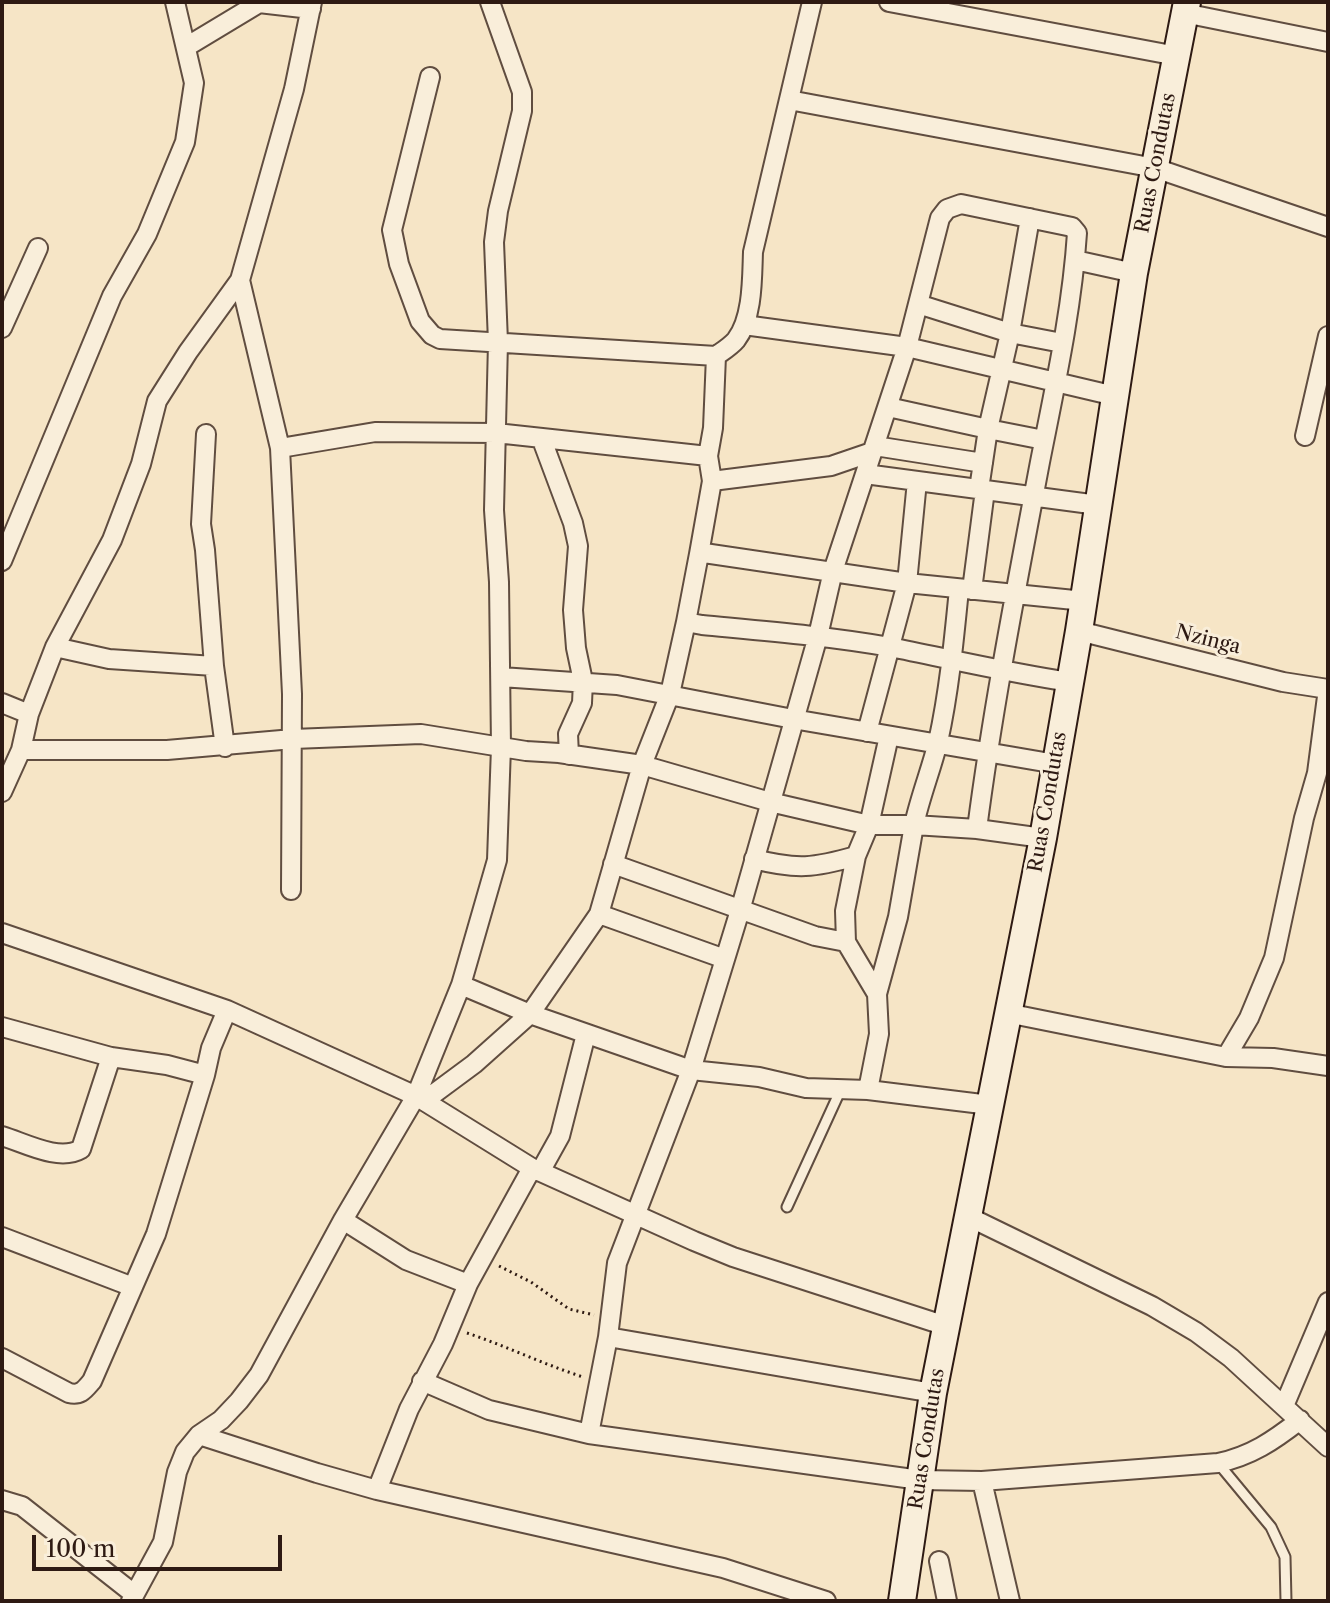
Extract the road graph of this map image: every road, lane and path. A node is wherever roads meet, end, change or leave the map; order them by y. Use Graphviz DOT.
graph roads {
  1 [pos="175,2"];
  2 [pos="490,2"];
  3 [pos="812,2"];
  4 [pos="889,2"];
  5 [pos="311,6"];
  6 [pos="1185,8"];
  7 [pos="1328,42"];
  8 [pos="186,47"];
  9 [pos="1177,56"];
  10 [pos="430,77"];
  11 [pos="789,100"];
  12 [pos="1155,168"];
  13 [pos="1030,218"];
  14 [pos="1328,227"];
  15 [pos="38,248"];
  16 [pos="1075,260"];
  17 [pos="1134,273"];
  18 [pos="240,280"];
  19 [pos="918,304"];
  20 [pos="744,325"];
  21 [pos="2,328"];
  22 [pos="1010,333"];
  23 [pos="1328,336"];
  24 [pos="498,342"];
  25 [pos="1062,343"];
  26 [pos="907,347"];
  27 [pos="716,356"];
  28 [pos="1001,371"];
  29 [pos="1055,383"];
  30 [pos="1115,396"];
  31 [pos="888,407"];
  32 [pos="988,429"];
  33 [pos="496,433"];
  34 [pos="206,434"];
  35 [pos="1305,436"];
  36 [pos="542,440"];
  37 [pos="1044,440"];
  38 [pos="280,448"];
  39 [pos="873,449"];
  40 [pos="708,456"];
  41 [pos="983,463"];
  42 [pos="865,474"];
  43 [pos="712,481"];
  44 [pos="917,481"];
  45 [pos="982,490"];
  46 [pos="1034,496"];
  47 [pos="1098,505"];
  48 [pos="699,554"];
  49 [pos="2,561"];
  50 [pos="833,571"];
  51 [pos="907,583"];
  52 [pos="966,589"];
  53 [pos="1015,594"];
  54 [pos="1084,601"];
  55 [pos="686,622"];
  56 [pos="1079,631"];
  57 [pos="818,636"];
  58 [pos="55,647"];
  59 [pos="891,648"];
  60 [pos="952,661"];
  61 [pos="214,666"];
  62 [pos="1001,672"];
  63 [pos="501,677"];
  64 [pos="583,681"];
  65 [pos="1070,682"];
  66 [pos="1328,689"];
  67 [pos="670,694"];
  68 [pos="2,703"];
  69 [pos="29,714"];
  70 [pos="793,719"];
  71 [pos="867,732"];
  72 [pos="889,736"];
  73 [pos="293,739"];
  74 [pos="937,744"];
  75 [pos="225,747"];
  76 [pos="501,747"];
  77 [pos="21,750"];
  78 [pos="987,752"];
  79 [pos="569,755"];
  80 [pos="1056,764"];
  81 [pos="642,765"];
  82 [pos="2,792"];
  83 [pos="770,802"];
  84 [pos="869,825"];
  85 [pos="914,825"];
  86 [pos="977,829"];
  87 [pos="1043,838"];
  88 [pos="856,856"];
  89 [pos="754,859"];
  90 [pos="613,864"];
  91 [pos="291,890"];
  92 [pos="741,907"];
  93 [pos="599,914"];
  94 [pos="2,933"];
  95 [pos="846,942"];
  96 [pos="725,959"];
  97 [pos="461,985"];
  98 [pos="877,994"];
  99 [pos="227,1010"];
  100 [pos="1007,1013"];
  101 [pos="530,1014"];
  102 [pos="2,1027"];
  103 [pos="586,1034"];
  104 [pos="111,1057"];
  105 [pos="1226,1057"];
  106 [pos="1328,1066"];
  107 [pos="691,1070"];
  108 [pos="205,1075"];
  109 [pos="841,1089"];
  110 [pos="868,1090"];
  111 [pos="420,1098"];
  112 [pos="990,1105"];
  113 [pos="2,1136"];
  114 [pos="536,1170"];
  115 [pos="787,1207"];
  116 [pos="636,1214"];
  117 [pos="967,1216"];
  118 [pos="343,1220"];
  119 [pos="2,1237"];
  120 [pos="481,1257"];
  121 [pos="468,1284"];
  122 [pos="133,1287"];
  123 [pos="1328,1302"];
  124 [pos="946,1326"];
  125 [pos="451,1328"];
  126 [pos="609,1328"];
  127 [pos="3,1362"];
  128 [pos="422,1381"];
  129 [pos="598,1382"];
  130 [pos="933,1393"];
  131 [pos="1284,1406"];
  132 [pos="1300,1420"];
  133 [pos="589,1434"];
  134 [pos="199,1435"];
  135 [pos="1328,1447"];
  136 [pos="1218,1463"];
  137 [pos="920,1480"];
  138 [pos="982,1481"];
  139 [pos="377,1490"];
  140 [pos="2,1500"];
  141 [pos="939,1561"];
  142 [pos="779,1593"];
  143 [pos="132,1598"];
  144 [pos="826,1601"];
  145 [pos="902,1601"];
  146 [pos="947,1601"];
  147 [pos="1010,1601"];
  148 [pos="1286,1601"];
  1 -- 8 [label="street"];
  2 -- 24 [label="street"];
  3 -- 11 [label="street"];
  4 -- 9 [label="street"];
  5 -- 8 [label="street"];
  5 -- 18 [label="street"];
  6 -- 7 [label="street"];
  6 -- 9 [label="street, Ruas Condutas"];
  8 -- 49 [label="street"];
  9 -- 12 [label="street, Ruas Condutas"];
  10 -- 24 [label="street"];
  11 -- 12 [label="street"];
  11 -- 20 [label="street"];
  12 -- 14 [label="street"];
  12 -- 17 [label="street, Ruas Condutas"];
  13 -- 16 [label="street"];
  13 -- 19 [label="street"];
  13 -- 22 [label="street"];
  15 -- 21 [label="street"];
  16 -- 17 [label="street"];
  16 -- 25 [label="street"];
  17 -- 30 [label="street, Ruas Condutas"];
  18 -- 38 [label="street"];
  18 -- 58 [label="street"];
  19 -- 22 [label="street"];
  19 -- 26 [label="street"];
  20 -- 26 [label="street"];
  20 -- 27 [label="street"];
  22 -- 25 [label="street"];
  22 -- 28 [label="street"];
  23 -- 35 [label="street"];
  24 -- 27 [label="street"];
  24 -- 33 [label="street"];
  25 -- 29 [label="street"];
  26 -- 28 [label="street"];
  26 -- 31 [label="street"];
  27 -- 40 [label="street"];
  28 -- 29 [label="street"];
  28 -- 32 [label="street"];
  29 -- 30 [label="street"];
  29 -- 37 [label="street"];
  30 -- 47 [label="street, Ruas Condutas"];
  31 -- 32 [label="street"];
  31 -- 39 [label="street"];
  32 -- 37 [label="street"];
  32 -- 41 [label="street"];
  33 -- 36 [label="street"];
  33 -- 38 [label="street"];
  33 -- 63 [label="street"];
  34 -- 61 [label="street"];
  36 -- 40 [label="street"];
  36 -- 64 [label="street"];
  37 -- 46 [label="street"];
  38 -- 73 [label="street"];
  39 -- 41 [label="street"];
  39 -- 42 [label="street"];
  39 -- 43 [label="street"];
  40 -- 43 [label="street"];
  41 -- 45 [label="street"];
  42 -- 44 [label="street"];
  42 -- 50 [label="street"];
  43 -- 48 [label="street"];
  44 -- 45 [label="street"];
  44 -- 51 [label="street"];
  45 -- 46 [label="street"];
  45 -- 52 [label="street"];
  46 -- 47 [label="street"];
  46 -- 53 [label="street"];
  47 -- 54 [label="street, Ruas Condutas"];
  48 -- 50 [label="street"];
  48 -- 55 [label="street"];
  50 -- 51 [label="street"];
  50 -- 57 [label="street"];
  51 -- 52 [label="street"];
  51 -- 59 [label="street"];
  52 -- 53 [label="street"];
  52 -- 60 [label="street"];
  53 -- 54 [label="street"];
  53 -- 62 [label="street"];
  54 -- 56 [label="street, Ruas Condutas"];
  55 -- 57 [label="street"];
  55 -- 67 [label="street"];
  56 -- 65 [label="street, Ruas Condutas"];
  56 -- 66 [label="street, Nzinga"];
  57 -- 59 [label="street"];
  57 -- 70 [label="street"];
  58 -- 61 [label="street"];
  58 -- 69 [label="street"];
  59 -- 60 [label="street"];
  59 -- 71 [label="street"];
  60 -- 62 [label="street"];
  60 -- 74 [label="street"];
  61 -- 75 [label="street"];
  62 -- 65 [label="street"];
  62 -- 78 [label="street"];
  63 -- 64 [label="street"];
  63 -- 76 [label="street"];
  64 -- 67 [label="street"];
  64 -- 79 [label="street"];
  65 -- 80 [label="street, Ruas Condutas"];
  66 -- 105 [label="street"];
  67 -- 70 [label="street"];
  67 -- 81 [label="street"];
  68 -- 69 [label="street"];
  69 -- 77 [label="street"];
  70 -- 71 [label="street"];
  70 -- 83 [label="street"];
  71 -- 72 [label="street"];
  72 -- 74 [label="street"];
  72 -- 84 [label="street"];
  73 -- 75 [label="street"];
  73 -- 76 [label="street"];
  73 -- 91 [label="street"];
  74 -- 78 [label="street"];
  74 -- 85 [label="street"];
  75 -- 77 [label="street"];
  76 -- 79 [label="street"];
  76 -- 97 [label="street"];
  77 -- 82 [label="street"];
  78 -- 80 [label="street"];
  78 -- 86 [label="street"];
  79 -- 81 [label="street"];
  80 -- 87 [label="street, Ruas Condutas"];
  81 -- 83 [label="street"];
  81 -- 90 [label="street"];
  83 -- 84 [label="street"];
  83 -- 89 [label="street"];
  84 -- 85 [label="street"];
  84 -- 88 [label="street"];
  85 -- 86 [label="street"];
  85 -- 98 [label="street"];
  86 -- 87 [label="street"];
  87 -- 100 [label="street, Ruas Condutas"];
  88 -- 89 [label="street"];
  88 -- 95 [label="street"];
  89 -- 92 [label="street"];
  90 -- 92 [label="street"];
  90 -- 93 [label="street"];
  92 -- 95 [label="street"];
  92 -- 96 [label="street"];
  93 -- 96 [label="street"];
  93 -- 101 [label="street"];
  94 -- 99 [label="street"];
  95 -- 98 [label="street"];
  96 -- 107 [label="street"];
  97 -- 101 [label="street"];
  97 -- 111 [label="street"];
  98 -- 110 [label="street"];
  99 -- 108 [label="street"];
  99 -- 111 [label="street"];
  100 -- 105 [label="street"];
  100 -- 112 [label="street, Ruas Condutas"];
  101 -- 103 [label="street"];
  101 -- 111 [label="street"];
  102 -- 104 [label="street"];
  103 -- 107 [label="street"];
  103 -- 114 [label="street"];
  104 -- 108 [label="street"];
  104 -- 113 [label="street"];
  105 -- 106 [label="street"];
  107 -- 109 [label="street"];
  107 -- 116 [label="street"];
  108 -- 122 [label="street"];
  109 -- 110 [label="street"];
  109 -- 115 [label="lane"];
  110 -- 112 [label="street"];
  111 -- 114 [label="street"];
  111 -- 118 [label="street"];
  112 -- 117 [label="street, Ruas Condutas"];
  114 -- 116 [label="street"];
  114 -- 120 [label="street"];
  116 -- 124 [label="street"];
  116 -- 126 [label="street"];
  117 -- 124 [label="street, Ruas Condutas"];
  117 -- 131 [label="street"];
  118 -- 121 [label="street"];
  118 -- 134 [label="street"];
  119 -- 122 [label="street"];
  120 -- 121 [label="street"];
  120 -- 126 [label="path"];
  121 -- 125 [label="street"];
  122 -- 127 [label="street"];
  123 -- 131 [label="street"];
  124 -- 130 [label="street, Ruas Condutas"];
  125 -- 128 [label="street"];
  125 -- 129 [label="path"];
  126 -- 129 [label="street"];
  126 -- 130 [label="street"];
  128 -- 133 [label="street"];
  128 -- 139 [label="street"];
  129 -- 133 [label="street"];
  130 -- 137 [label="street, Ruas Condutas"];
  131 -- 132 [label="street"];
  132 -- 135 [label="street"];
  132 -- 136 [label="street"];
  133 -- 137 [label="street"];
  134 -- 139 [label="street"];
  134 -- 143 [label="street"];
  136 -- 138 [label="street"];
  136 -- 148 [label="lane"];
  137 -- 138 [label="street"];
  137 -- 145 [label="street, Ruas Condutas"];
  138 -- 147 [label="street"];
  139 -- 142 [label="street"];
  140 -- 143 [label="street"];
  141 -- 146 [label="street"];
  142 -- 144 [label="street"];
}
